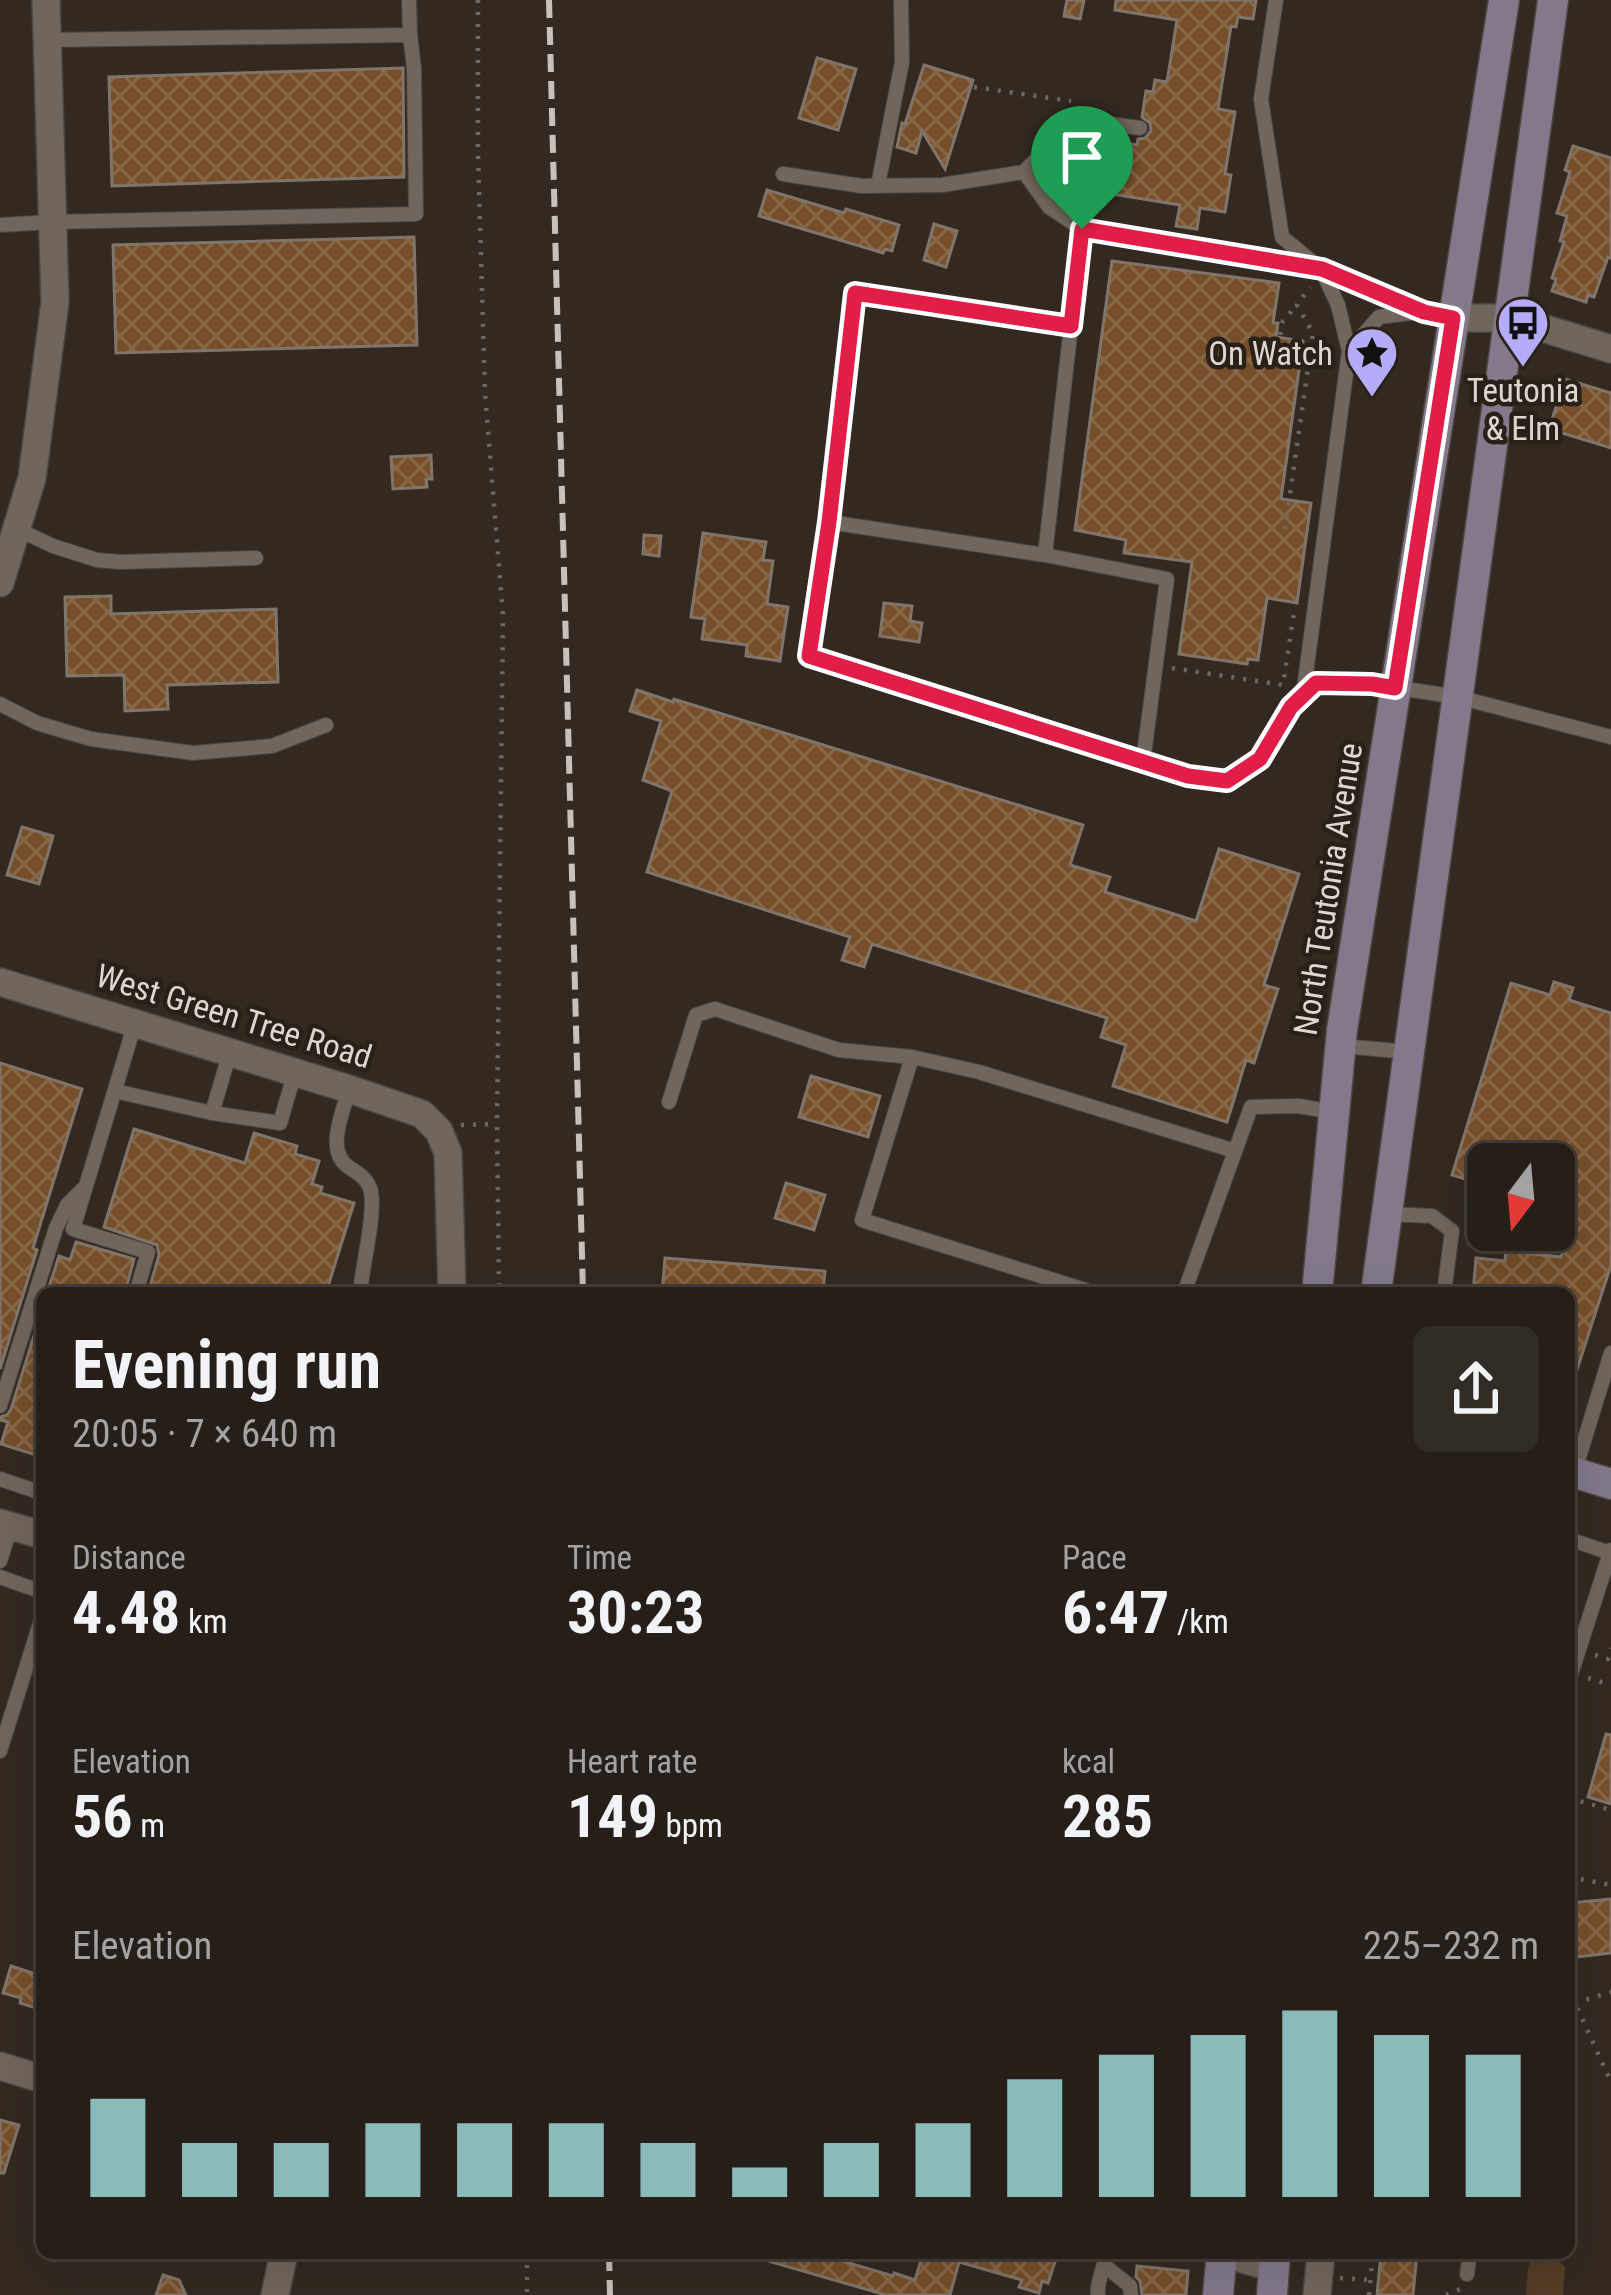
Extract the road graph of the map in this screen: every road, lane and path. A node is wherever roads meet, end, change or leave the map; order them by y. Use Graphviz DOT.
graph roads {
  1 [pos="46,0"];
  2 [pos="409,0"];
  3 [pos="478,0"];
  4 [pos="901,0"];
  5 [pos="1276,0"];
  6 [pos="1504,0"];
  7 [pos="1553,0"];
  8 [pos="410,35"];
  9 [pos="47,40"];
  10 [pos="974,87"];
  11 [pos="1078,102"];
  12 [pos="1141,128"];
  13 [pos="1024,172"];
  14 [pos="783,174"];
  15 [pos="878,185"];
  16 [pos="51,221"];
  17 [pos="0,225"];
  18 [pos="1082,229"];
  19 [pos="1318,275"];
  20 [pos="1297,304"];
  21 [pos="1438,315"];
  22 [pos="1510,318"];
  23 [pos="1071,326"];
  24 [pos="1280,335"];
  25 [pos="1611,350"];
  26 [pos="1348,351"];
  27 [pos="829,522"];
  28 [pos="1286,529"];
  29 [pos="16,530"];
  30 [pos="1046,555"];
  31 [pos="256,558"];
  32 [pos="0,583"];
  33 [pos="1294,606"];
  34 [pos="1167,668"];
  35 [pos="1395,688"];
  36 [pos="1303,696"];
  37 [pos="1458,697"];
  38 [pos="0,704"];
  39 [pos="326,725"];
  40 [pos="1611,737"];
  41 [pos="1143,762"];
  42 [pos="0,982"];
  43 [pos="135,1023"];
  44 [pos="1340,1046"];
  45 [pos="230,1052"];
  46 [pos="1409,1052"];
  47 [pos="912,1058"];
  48 [pos="295,1072"];
  49 [pos="349,1089"];
  50 [pos="115,1091"];
  51 [pos="669,1102"];
  52 [pos="212,1112"];
  53 [pos="1334,1112"];
  54 [pos="497,1124"];
  55 [pos="439,1131"];
  56 [pos="1235,1151"];
  57 [pos="86,1186"];
  58 [pos="1387,1214"];
  59 [pos="37,1287"];
  60 [pos="138,1287"];
  61 [pos="361,1287"];
  62 [pos="452,1287"];
  63 [pos="499,1287"];
  64 [pos="1076,1287"];
  65 [pos="1186,1287"];
  66 [pos="1318,1287"];
  67 [pos="1377,1287"];
  68 [pos="1445,1287"];
  69 [pos="36,1292"];
  70 [pos="1611,1353"];
  71 [pos="0,1406"];
  72 [pos="1575,1466"];
  73 [pos="0,1479"];
  74 [pos="1575,1479"];
  75 [pos="1611,1484"];
  76 [pos="36,1490"];
  77 [pos="6,1524"];
  78 [pos="36,1533"];
  79 [pos="1575,1541"];
  80 [pos="1611,1551"];
  81 [pos="0,1561"];
  82 [pos="0,1577"];
  83 [pos="36,1590"];
  84 [pos="36,1636"];
  85 [pos="1575,1647"];
  86 [pos="1575,1677"];
  87 [pos="1611,1685"];
  88 [pos="0,1751"];
  89 [pos="1575,1800"];
  90 [pos="1611,1810"];
  91 [pos="1575,1878"];
  92 [pos="1611,1885"];
  93 [pos="1611,1992"];
  94 [pos="1575,2001"];
  95 [pos="1575,2008"];
  96 [pos="0,2066"];
  97 [pos="36,2077"];
  98 [pos="1611,2082"];
  99 [pos="283,2259"];
  100 [pos="527,2259"];
  101 [pos="1106,2259"];
  102 [pos="1221,2259"];
  103 [pos="1238,2259"];
  104 [pos="1372,2259"];
  105 [pos="1470,2259"];
  106 [pos="1274,2272"];
  107 [pos="1370,2280"];
  108 [pos="1467,2281"];
  109 [pos="1327,2286"];
  110 [pos="275,2295"];
  111 [pos="527,2295"];
  112 [pos="1098,2295"];
  113 [pos="1131,2295"];
  114 [pos="1218,2295"];
  115 [pos="1369,2295"];
  116 [pos="1446,2295"];
  1 -- 9 [label="street"];
  2 -- 8 [label="lane"];
  3 -- 54 [label="path"];
  4 -- 15 [label="lane"];
  5 -- 19 [label="lane"];
  6 -- 21 [label="main road, North Teutonia Avenue"];
  7 -- 22 [label="main road"];
  8 -- 9 [label="lane"];
  8 -- 16 [label="lane"];
  9 -- 16 [label="street"];
  10 -- 11 [label="path"];
  12 -- 13 [label="lane"];
  13 -- 15 [label="lane"];
  13 -- 18 [label="lane"];
  14 -- 15 [label="lane"];
  16 -- 17 [label="lane"];
  16 -- 29 [label="street"];
  18 -- 19 [label="lane"];
  18 -- 23 [label="lane"];
  19 -- 20 [label="path"];
  19 -- 21 [label="lane"];
  19 -- 26 [label="lane"];
  20 -- 24 [label="path"];
  20 -- 28 [label="path"];
  21 -- 22 [label="street"];
  21 -- 26 [label="lane"];
  21 -- 35 [label="main road, North Teutonia Avenue"];
  22 -- 25 [label="street"];
  22 -- 37 [label="main road"];
  23 -- 27 [label="lane"];
  23 -- 30 [label="lane"];
  26 -- 36 [label="lane"];
  27 -- 30 [label="lane"];
  27 -- 41 [label="lane"];
  29 -- 31 [label="lane"];
  29 -- 32 [label="street"];
  30 -- 41 [label="lane"];
  33 -- 34 [label="path"];
  35 -- 36 [label="lane"];
  35 -- 37 [label="lane"];
  35 -- 44 [label="main road, North Teutonia Avenue"];
  36 -- 41 [label="lane"];
  37 -- 40 [label="lane"];
  37 -- 46 [label="main road"];
  38 -- 39 [label="lane"];
  42 -- 43 [label="street, West Green Tree Road"];
  43 -- 45 [label="street, West Green Tree Road"];
  43 -- 50 [label="lane"];
  44 -- 46 [label="lane"];
  44 -- 53 [label="main road, North Teutonia Avenue"];
  45 -- 48 [label="street, West Green Tree Road"];
  45 -- 52 [label="lane"];
  46 -- 58 [label="main road"];
  47 -- 51 [label="lane"];
  47 -- 56 [label="lane"];
  47 -- 64 [label="lane"];
  48 -- 49 [label="street, West Green Tree Road"];
  48 -- 52 [label="lane"];
  49 -- 55 [label="street, West Green Tree Road"];
  49 -- 61 [label="lane"];
  50 -- 52 [label="lane"];
  50 -- 57 [label="lane"];
  53 -- 56 [label="lane"];
  53 -- 66 [label="main road, North Teutonia Avenue"];
  54 -- 55 [label="path"];
  54 -- 63 [label="path"];
  55 -- 62 [label="street"];
  56 -- 65 [label="lane"];
  57 -- 59 [label="lane"];
  57 -- 60 [label="lane"];
  58 -- 67 [label="main road"];
  58 -- 68 [label="lane"];
  69 -- 71 [label="lane"];
  70 -- 72 [label="lane"];
  73 -- 76 [label="lane"];
  74 -- 75 [label="main road"];
  77 -- 78 [label="street"];
  77 -- 81 [label="lane"];
  79 -- 80 [label="lane"];
  80 -- 85 [label="lane"];
  82 -- 83 [label="lane"];
  84 -- 88 [label="lane"];
  86 -- 87 [label="path"];
  89 -- 90 [label="path"];
  91 -- 92 [label="path"];
  93 -- 94 [label="path"];
  95 -- 98 [label="path"];
  96 -- 97 [label="street"];
  99 -- 110 [label="street"];
  100 -- 111 [label="path"];
  101 -- 112 [label="lane"];
  101 -- 113 [label="lane"];
  102 -- 114 [label="main road"];
  103 -- 106 [label="street"];
  104 -- 107 [label="path"];
  105 -- 108 [label="lane"];
  107 -- 109 [label="path"];
  107 -- 115 [label="path"];
  108 -- 116 [label="path"];
}
